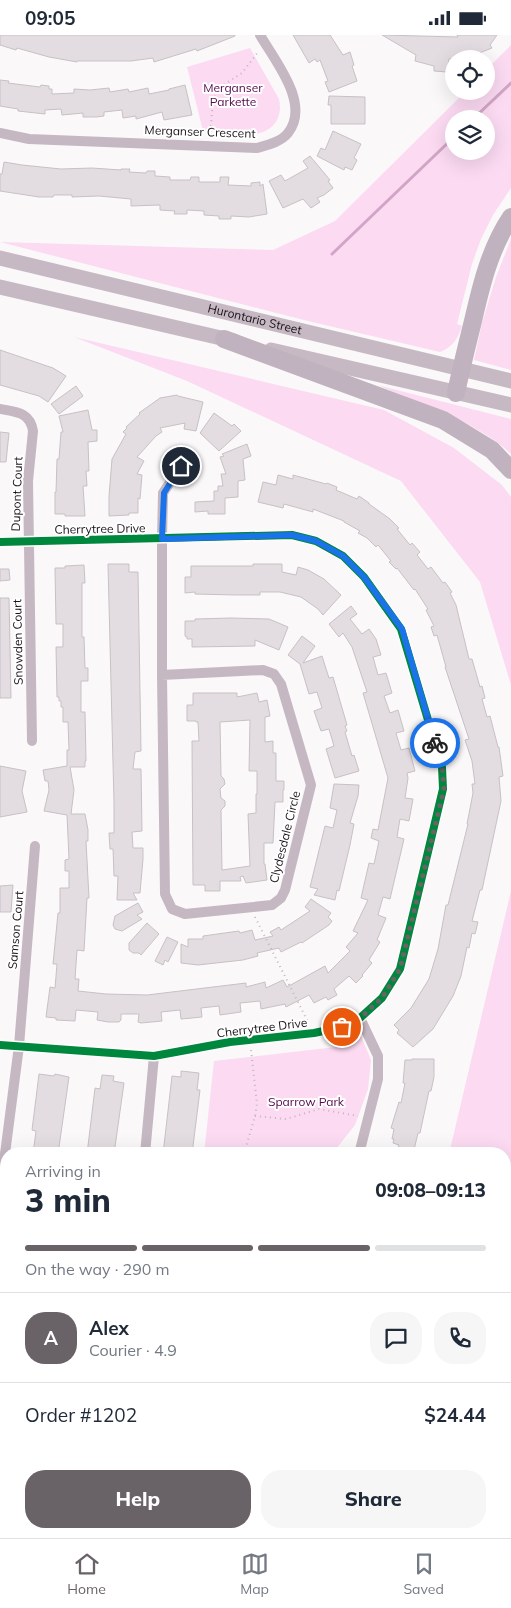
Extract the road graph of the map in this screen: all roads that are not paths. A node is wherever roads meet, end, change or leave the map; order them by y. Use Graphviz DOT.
graph roads {
  1 [pos="260,35"];
  2 [pos="0,133"];
  3 [pos="511,217"];
  4 [pos="0,258"];
  5 [pos="0,287"];
  6 [pos="224,339"];
  7 [pos="460,370"];
  8 [pos="511,381"];
  9 [pos="456,393"];
  10 [pos="511,405"];
  11 [pos="0,409"];
  12 [pos="181,466"];
  13 [pos="511,470"];
  14 [pos="162,539"];
  15 [pos="0,542"];
  16 [pos="28,542"];
  17 [pos="162,675"];
  18 [pos="32,741"];
  19 [pos="35,846"];
  20 [pos="360,1018"];
  21 [pos="0,1045"];
  22 [pos="19,1046"];
  23 [pos="154,1057"];
  24 [pos="6,1147"];
  25 [pos="146,1147"];
  26 [pos="361,1147"];
  1 -- 2 [label="street, Merganser Crescent"];
  3 -- 7 [label="highway"];
  4 -- 7 [label="main road, Hurontario Street"];
  5 -- 6 [label="main road, Hurontario Street"];
  6 -- 9 [label="main road, Hurontario Street"];
  6 -- 13 [label="highway"];
  7 -- 8 [label="main road, Hurontario Street"];
  7 -- 9 [label="highway"];
  9 -- 10 [label="main road, Hurontario Street"];
  11 -- 16 [label="street, Dupont Court"];
  12 -- 14 [label="street, Clydesdale Circle"];
  14 -- 16 [label="street, Cherrytree Drive"];
  14 -- 17 [label="street, Clydesdale Circle"];
  14 -- 20 [label="street, Cherrytree Drive"];
  15 -- 16 [label="street, Cherrytree Drive"];
  16 -- 18 [label="street, Snowden Court"];
  17 -- 17 [label="street, Clydesdale Circle"];
  19 -- 22 [label="street, Samson Court"];
  20 -- 23 [label="street, Cherrytree Drive"];
  20 -- 26 [label="street"];
  21 -- 22 [label="street, Cherrytree Drive"];
  22 -- 23 [label="street, Cherrytree Drive"];
  22 -- 24 [label="street, Samson Court"];
  23 -- 25 [label="street"];
}
